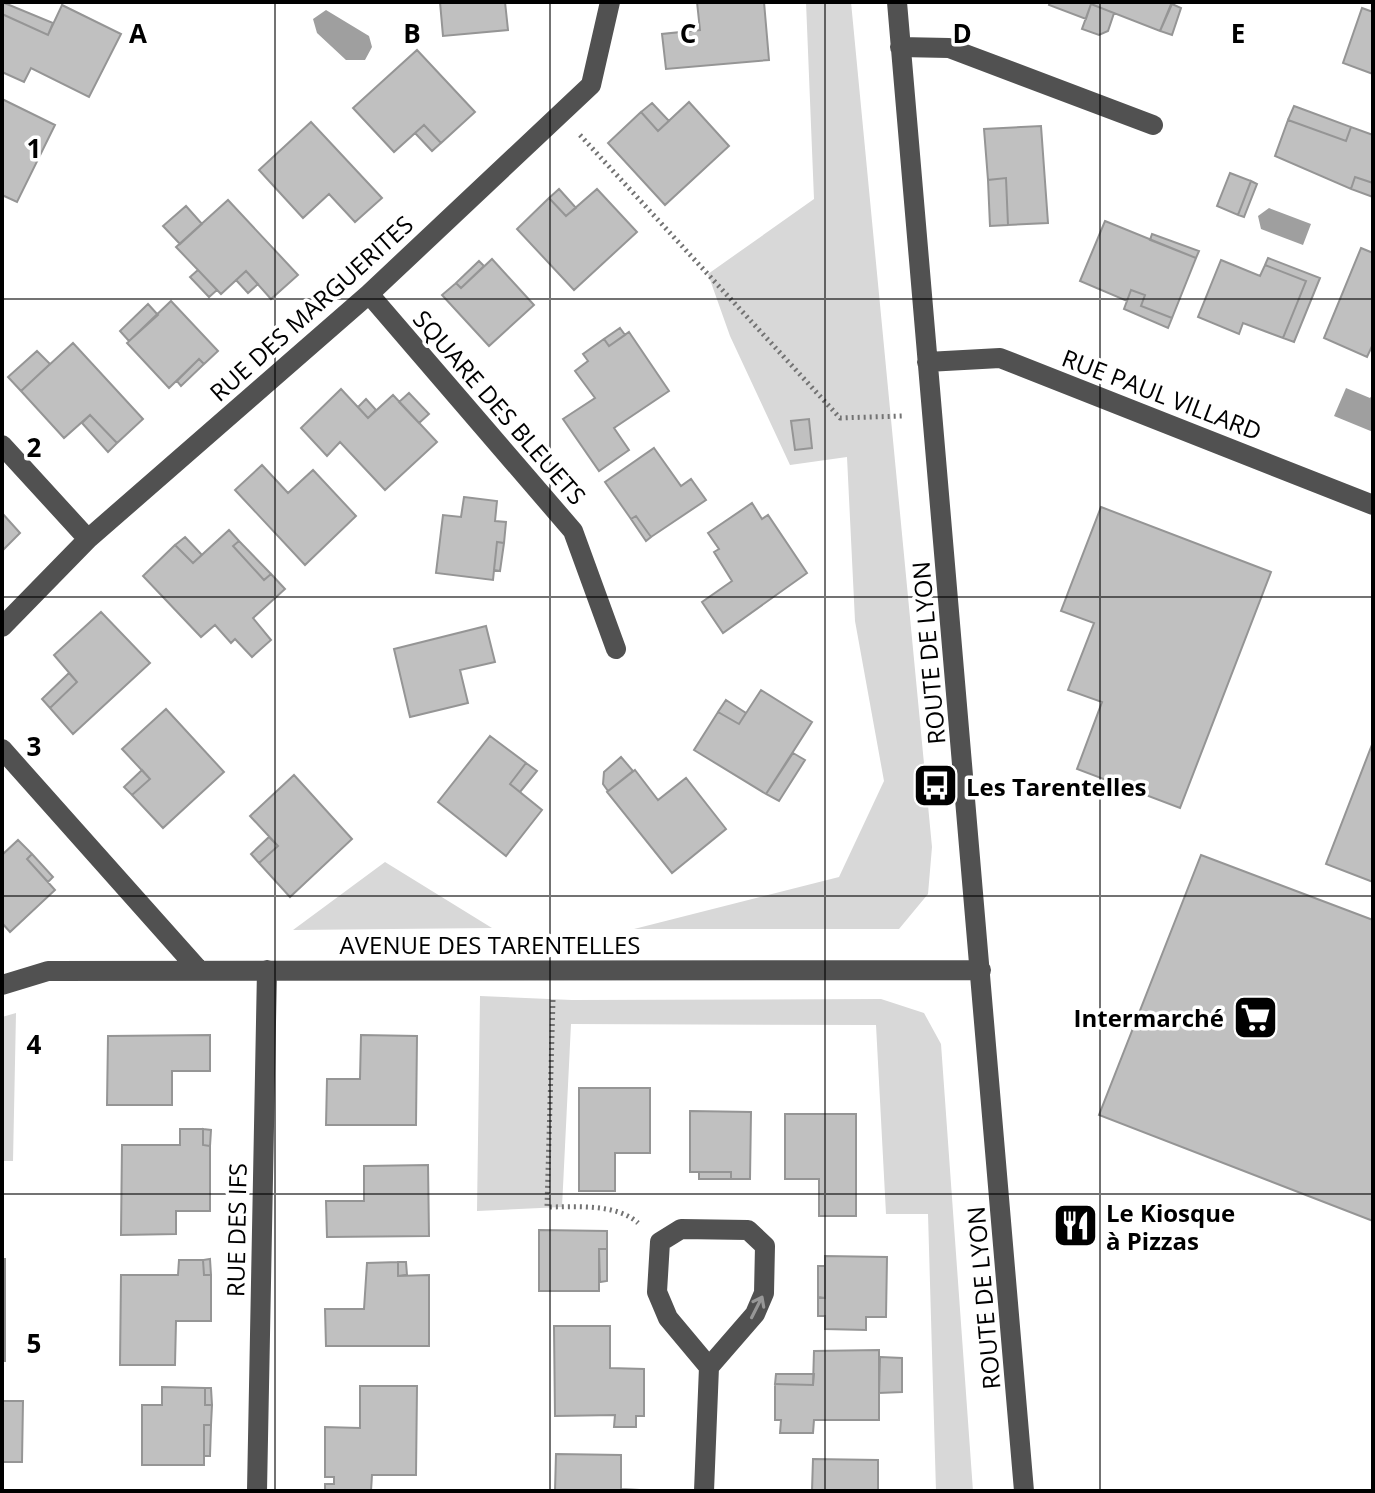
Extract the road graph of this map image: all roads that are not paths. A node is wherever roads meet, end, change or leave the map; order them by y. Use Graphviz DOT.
graph roads {
  1 [pos="610,2"];
  2 [pos="897,2"];
  3 [pos="900,47"];
  4 [pos="1153,125"];
  5 [pos="369,294"];
  6 [pos="927,362"];
  7 [pos="2,445"];
  8 [pos="1373,505"];
  9 [pos="88,539"];
  10 [pos="2,627"];
  11 [pos="616,649"];
  12 [pos="2,749"];
  13 [pos="198,969"];
  14 [pos="267,970"];
  15 [pos="981,970"];
  16 [pos="2,985"];
  17 [pos="709,1367"];
  18 [pos="257,1491"];
  19 [pos="704,1491"];
  20 [pos="1024,1491"];
  1 -- 5 [label="street, RUE DES MARGUERITES"];
  2 -- 3 [label="street, ROUTE DE LYON"];
  3 -- 4 [label="street"];
  3 -- 6 [label="street, ROUTE DE LYON"];
  5 -- 9 [label="street, RUE DES MARGUERITES"];
  5 -- 11 [label="street, SQUARE DES BLEUETS"];
  6 -- 8 [label="street, RUE PAUL VILLARD"];
  6 -- 15 [label="street, ROUTE DE LYON"];
  7 -- 9 [label="street"];
  9 -- 10 [label="street, RUE DES MARGUERITES"];
  12 -- 13 [label="street"];
  13 -- 14 [label="street, AVENUE DES TARENTELLES"];
  13 -- 16 [label="street, AVENUE DES TARENTELLES"];
  14 -- 15 [label="street, AVENUE DES TARENTELLES"];
  14 -- 18 [label="street, RUE DES IFS"];
  15 -- 20 [label="street, ROUTE DE LYON"];
  17 -- 17 [label="street, one-way"];
  17 -- 19 [label="street"];
}
